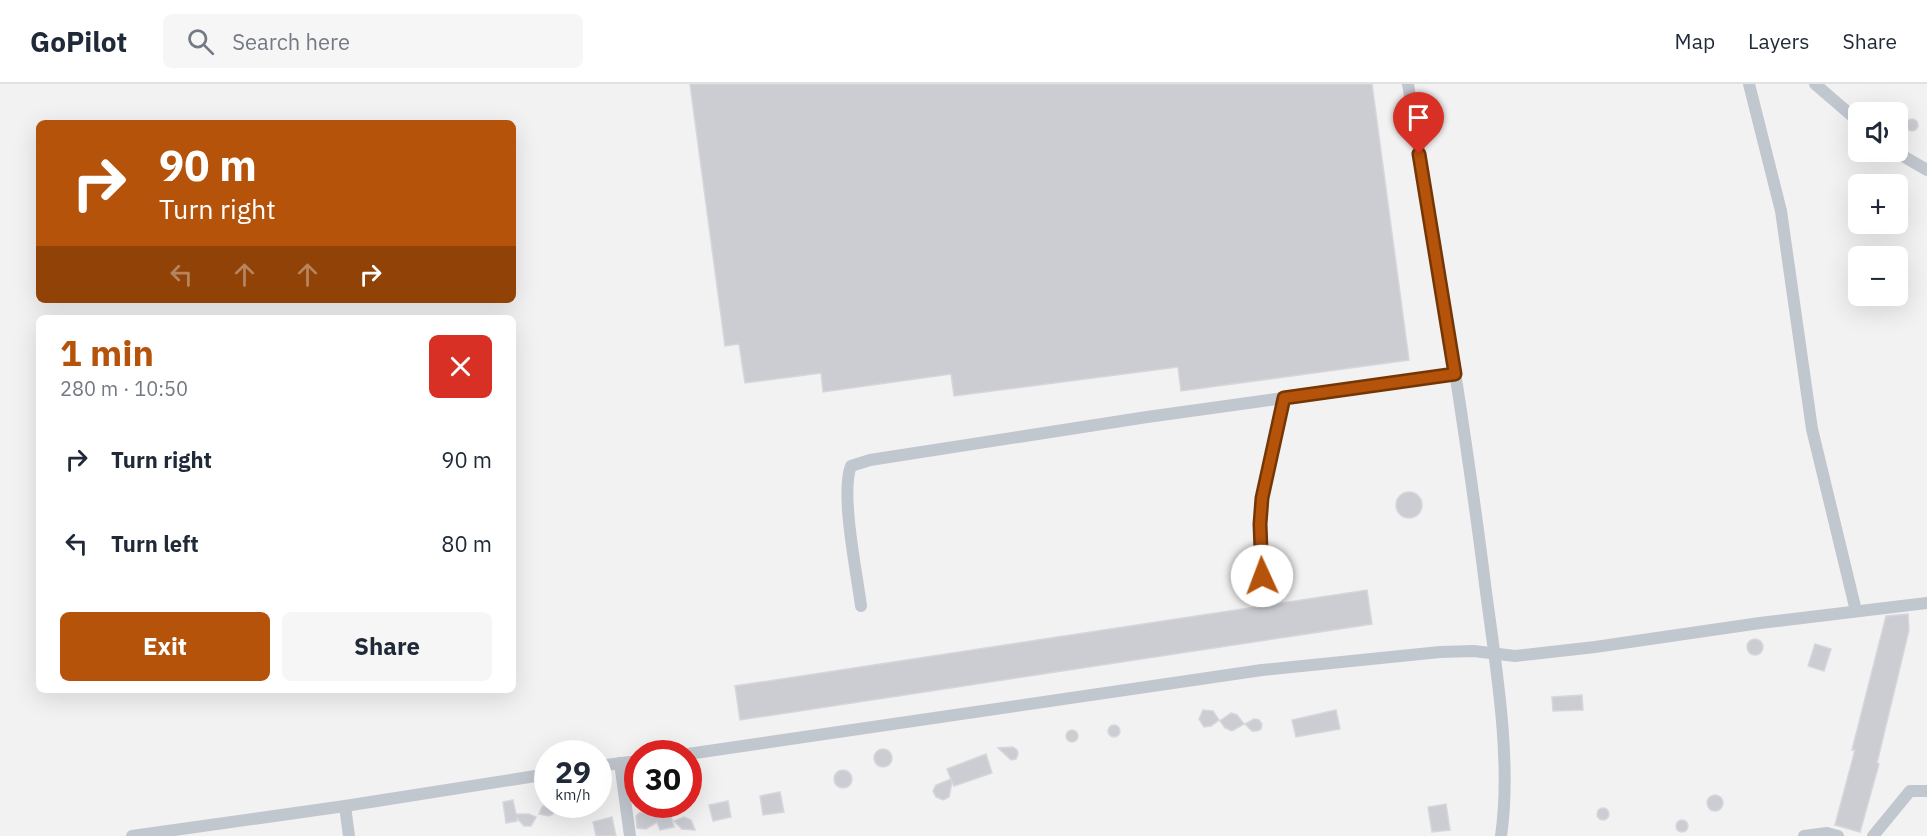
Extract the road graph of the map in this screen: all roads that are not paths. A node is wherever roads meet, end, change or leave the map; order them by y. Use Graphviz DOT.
graph roads {
  1 [pos="1408,84"];
  2 [pos="1749,84"];
  3 [pos="1815,84"];
  4 [pos="1848,112"];
  5 [pos="1908,159"];
  6 [pos="1927,170"];
  7 [pos="1455,374"];
  8 [pos="1284,398"];
  9 [pos="1262,576"];
  10 [pos="1927,603"];
  11 [pos="861,606"];
  12 [pos="1856,611"];
  13 [pos="1494,653"];
  14 [pos="702,752"];
  15 [pos="624,763"];
  16 [pos="620,764"];
  17 [pos="612,765"];
  18 [pos="534,776"];
  19 [pos="1927,791"];
  20 [pos="345,806"];
  21 [pos="132,836"];
  22 [pos="349,836"];
  23 [pos="630,836"];
  24 [pos="1501,836"];
  25 [pos="1804,836"];
  26 [pos="1838,836"];
  27 [pos="1873,836"];
  1 -- 7 [label="street"];
  2 -- 12 [label="street"];
  3 -- 4 [label="street"];
  5 -- 6 [label="street"];
  7 -- 8 [label="street"];
  7 -- 13 [label="street"];
  8 -- 9 [label="street"];
  8 -- 11 [label="street"];
  10 -- 12 [label="street"];
  12 -- 13 [label="street"];
  13 -- 14 [label="street"];
  13 -- 24 [label="street"];
  15 -- 16 [label="street"];
  16 -- 17 [label="street"];
  16 -- 23 [label="street"];
  18 -- 20 [label="street"];
  19 -- 27 [label="street"];
  20 -- 21 [label="street"];
  20 -- 22 [label="street"];
  25 -- 26 [label="street"];
}
